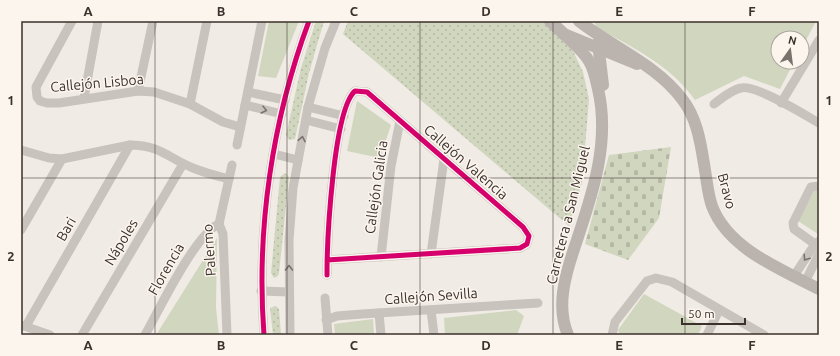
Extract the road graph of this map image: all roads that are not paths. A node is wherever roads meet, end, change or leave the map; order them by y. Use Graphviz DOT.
graph roads {
  1 [pos="72,21"];
  2 [pos="98,21"];
  3 [pos="153,21"];
  4 [pos="207,21"];
  5 [pos="262,21"];
  6 [pos="309,21"];
  7 [pos="336,21"];
  8 [pos="550,21"];
  9 [pos="579,21"];
  10 [pos="564,34"];
  11 [pos="596,35"];
  12 [pos="819,40"];
  13 [pos="599,50"];
  14 [pos="646,67"];
  15 [pos="138,91"];
  16 [pos="248,92"];
  17 [pos="84,98"];
  18 [pos="285,100"];
  19 [pos="601,102"];
  20 [pos="782,103"];
  21 [pos="190,104"];
  22 [pos="714,104"];
  23 [pos="245,105"];
  24 [pos="308,107"];
  25 [pos="282,114"];
  26 [pos="344,116"];
  27 [pos="306,120"];
  28 [pos="400,121"];
  29 [pos="819,123"];
  30 [pos="240,127"];
  31 [pos="341,129"];
  32 [pos="130,145"];
  33 [pos="237,145"];
  34 [pos="21,150"];
  35 [pos="274,154"];
  36 [pos="62,159"];
  37 [pos="444,159"];
  38 [pos="298,160"];
  39 [pos="183,164"];
  40 [pos="232,166"];
  41 [pos="229,179"];
  42 [pos="819,186"];
  43 [pos="219,224"];
  44 [pos="21,230"];
  45 [pos="818,244"];
  46 [pos="431,254"];
  47 [pos="819,254"];
  48 [pos="381,257"];
  49 [pos="327,260"];
  50 [pos="327,275"];
  51 [pos="799,279"];
  52 [pos="819,289"];
  53 [pos="261,291"];
  54 [pos="289,292"];
  55 [pos="324,298"];
  56 [pos="538,303"];
  57 [pos="432,310"];
  58 [pos="719,310"];
  59 [pos="379,313"];
  60 [pos="326,320"];
  61 [pos="24,325"];
  62 [pos="50,335"];
  63 [pos="82,335"];
  64 [pos="145,335"];
  65 [pos="227,335"];
  66 [pos="264,335"];
  67 [pos="290,335"];
  68 [pos="328,335"];
  69 [pos="381,335"];
  70 [pos="434,335"];
  71 [pos="568,335"];
  72 [pos="612,335"];
  73 [pos="707,335"];
  74 [pos="764,335"];
  1 -- 17 [label="street, Callejón Lisboa"];
  2 -- 17 [label="street"];
  3 -- 15 [label="street"];
  4 -- 21 [label="street"];
  5 -- 16 [label="street"];
  6 -- 18 [label="street"];
  7 -- 24 [label="street"];
  8 -- 10 [label="main road"];
  9 -- 11 [label="main road, Bravo"];
  10 -- 13 [label="main road, Bravo"];
  10 -- 19 [label="main road, Carretera a San Miguel"];
  11 -- 13 [label="main road, Carretera a San Miguel"];
  11 -- 14 [label="main road, Bravo"];
  12 -- 20 [label="street"];
  13 -- 14 [label="main road, Bravo"];
  13 -- 19 [label="main road, Carretera a San Miguel"];
  14 -- 51 [label="main road, Bravo"];
  15 -- 17 [label="street, Callejón Lisboa"];
  15 -- 21 [label="street, Callejón Lisboa"];
  16 -- 18 [label="street"];
  16 -- 23 [label="street"];
  18 -- 25 [label="street"];
  19 -- 71 [label="main road, Carretera a San Miguel"];
  20 -- 22 [label="street"];
  20 -- 29 [label="street"];
  21 -- 30 [label="street, Callejón Lisboa"];
  23 -- 25 [label="street, one-way"];
  23 -- 30 [label="street"];
  24 -- 26 [label="street"];
  24 -- 27 [label="street"];
  25 -- 35 [label="street"];
  26 -- 28 [label="street, Callejón Valencia"];
  26 -- 31 [label="street, Callejón Valencia"];
  27 -- 31 [label="street"];
  38 -- 27 [label="street, one-way"];
  28 -- 37 [label="street, Callejón Valencia"];
  28 -- 48 [label="street, Callejón Galicia"];
  30 -- 33 [label="street"];
  31 -- 49 [label="street, Callejón Valencia"];
  32 -- 36 [label="street"];
  32 -- 39 [label="street"];
  32 -- 61 [label="street, Bari"];
  34 -- 36 [label="street"];
  35 -- 38 [label="street"];
  35 -- 53 [label="street"];
  36 -- 44 [label="street"];
  37 -- 46 [label="street"];
  37 -- 46 [label="street, Callejón Valencia"];
  54 -- 38 [label="street, one-way"];
  39 -- 41 [label="street"];
  39 -- 63 [label="street, Nápoles"];
  40 -- 41 [label="street, Palermo"];
  41 -- 43 [label="street, Palermo"];
  42 -- 45 [label="street"];
  43 -- 64 [label="street, Florencia"];
  43 -- 65 [label="street, Palermo"];
  45 -- 51 [label="street, one-way"];
  46 -- 48 [label="street, Callejón Valencia"];
  47 -- 51 [label="street"];
  48 -- 49 [label="street, Callejón Valencia"];
  49 -- 50 [label="street, Callejón Valencia"];
  51 -- 52 [label="main road, Bravo"];
  53 -- 54 [label="street"];
  53 -- 66 [label="street"];
  54 -- 67 [label="street"];
  55 -- 60 [label="street"];
  56 -- 57 [label="street, Callejón Sevilla"];
  57 -- 59 [label="street, Callejón Sevilla"];
  57 -- 70 [label="street"];
  58 -- 72 [label="street"];
  58 -- 73 [label="street"];
  58 -- 74 [label="street"];
  59 -- 60 [label="street, Callejón Sevilla"];
  59 -- 69 [label="street"];
  60 -- 68 [label="street"];
  61 -- 62 [label="street"];
}
